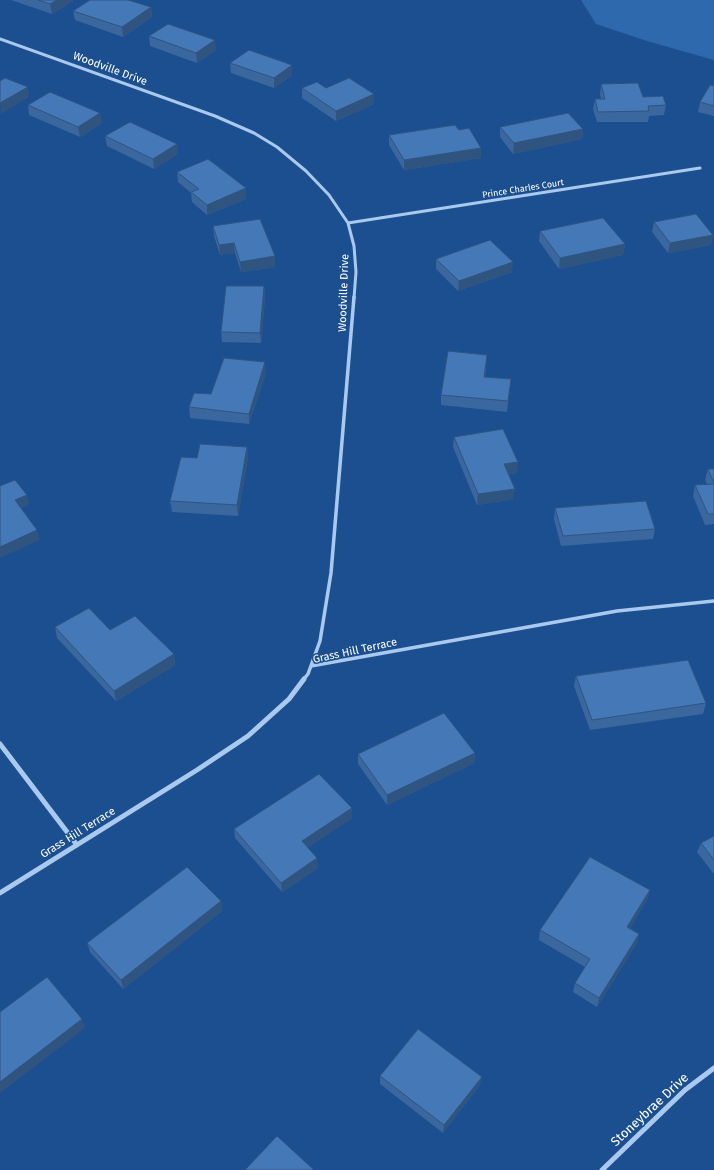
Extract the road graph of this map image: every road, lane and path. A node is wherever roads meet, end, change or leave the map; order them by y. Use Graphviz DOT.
graph roads {
  1 [pos="0,39"];
  2 [pos="700,168"];
  3 [pos="348,223"];
  4 [pos="714,601"];
  5 [pos="311,666"];
  6 [pos="0,744"];
  7 [pos="77,845"];
  8 [pos="0,893"];
  9 [pos="714,1068"];
  10 [pos="602,1170"];
  1 -- 3 [label="street, Woodville Drive"];
  2 -- 3 [label="street, Prince Charles Court"];
  3 -- 5 [label="street, Woodville Drive"];
  4 -- 5 [label="street, Grass Hill Terrace"];
  5 -- 7 [label="street, Grass Hill Terrace"];
  6 -- 7 [label="street"];
  7 -- 8 [label="street, Grass Hill Terrace"];
  9 -- 10 [label="street, Stoneybrae Drive"];
}
